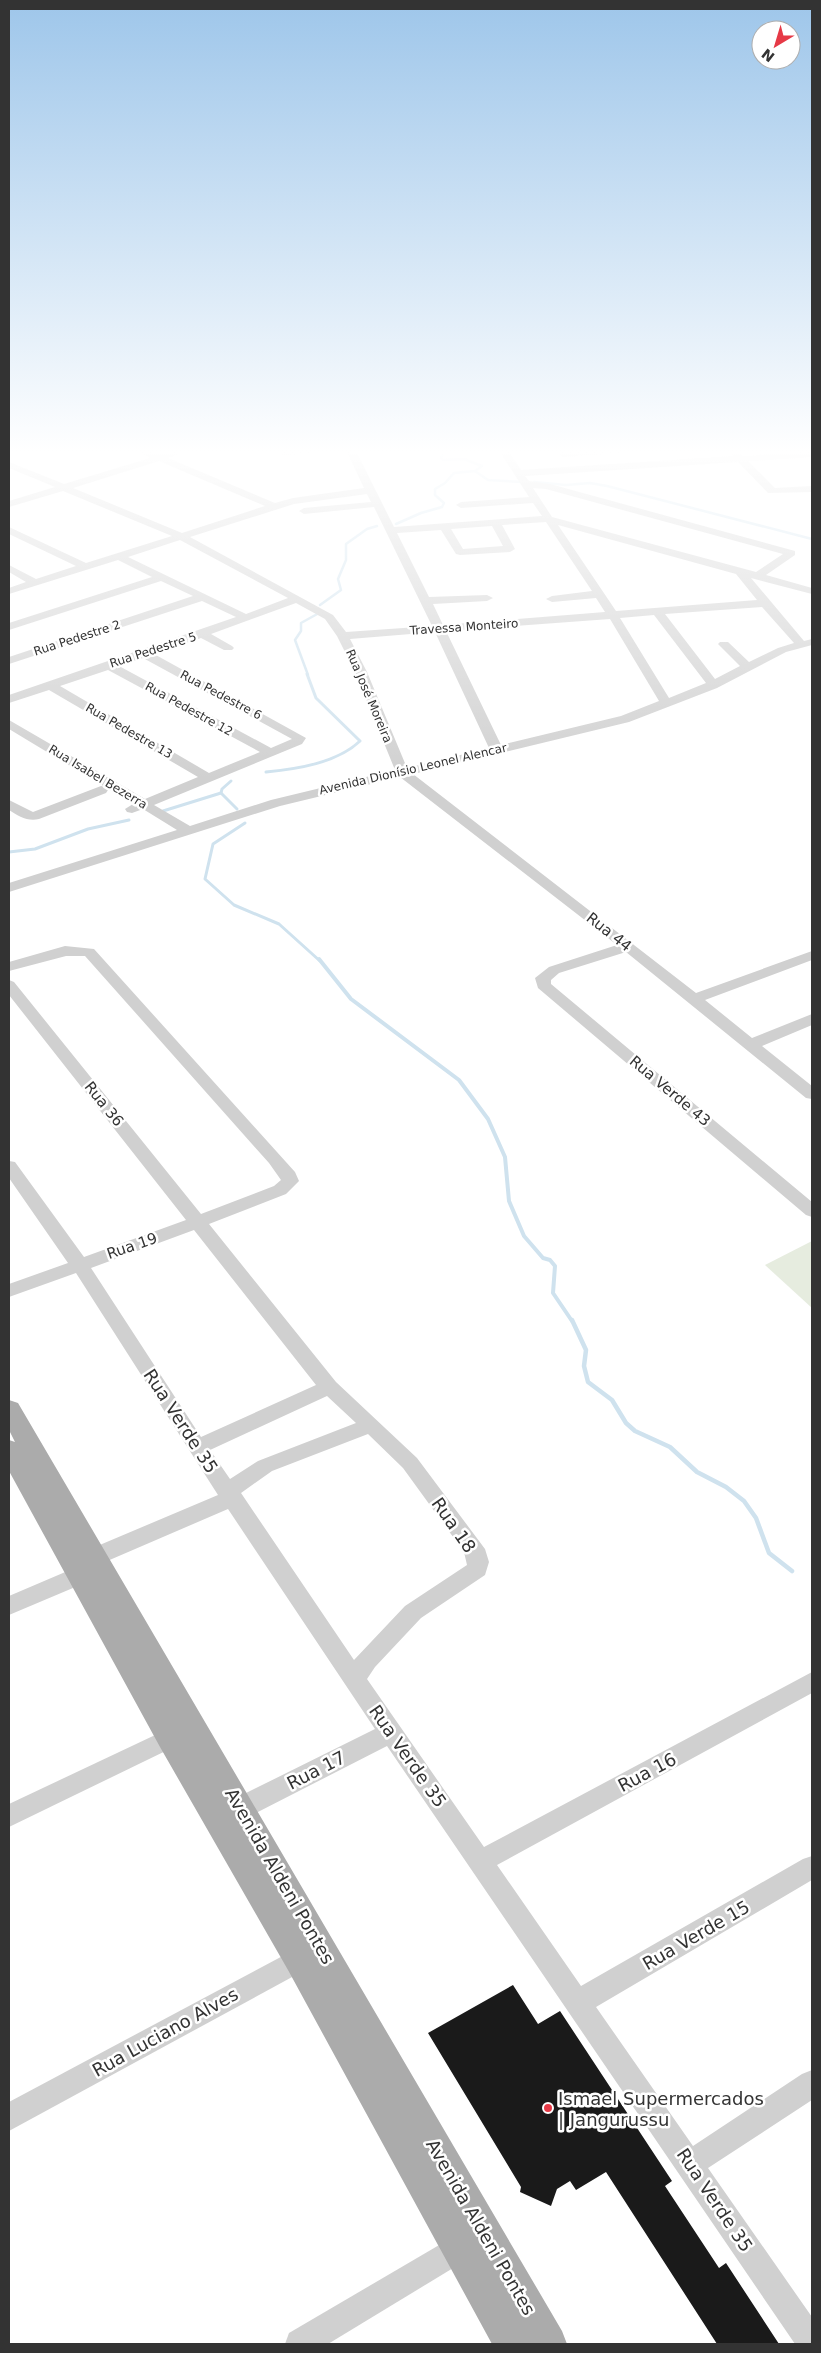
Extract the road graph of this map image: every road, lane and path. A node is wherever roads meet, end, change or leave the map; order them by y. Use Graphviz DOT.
graph roads {
  1 [pos="69,559"];
  2 [pos="114,559"];
  3 [pos="124,559"];
  4 [pos="223,559"];
  5 [pos="403,559"];
  6 [pos="576,559"];
  7 [pos="695,559"];
  8 [pos="783,559"];
  9 [pos="86,567"];
  10 [pos="9,568"];
  11 [pos="740,571"];
  12 [pos="758,576"];
  13 [pos="162,577"];
  14 [pos="35,583"];
  15 [pos="9,591"];
  16 [pos="812,591"];
  17 [pos="599,594"];
  18 [pos="202,597"];
  19 [pos="296,598"];
  20 [pos="486,598"];
  21 [pos="552,599"];
  22 [pos="424,601"];
  23 [pos="765,604"];
  24 [pos="656,612"];
  25 [pos="613,615"];
  26 [pos="244,617"];
  27 [pos="9,627"];
  28 [pos="438,628"];
  29 [pos="202,634"];
  30 [pos="343,636"];
  31 [pos="809,643"];
  32 [pos="724,644"];
  33 [pos="228,648"];
  34 [pos="143,653"];
  35 [pos="9,661"];
  36 [pos="108,665"];
  37 [pos="748,668"];
  38 [pos="50,685"];
  39 [pos="713,685"];
  40 [pos="9,699"];
  41 [pos="667,704"];
  42 [pos="9,724"];
  43 [pos="9,735"];
  44 [pos="496,750"];
  45 [pos="269,752"];
  46 [pos="403,773"];
  47 [pos="208,778"];
  48 [pos="100,790"];
  49 [pos="9,804"];
  50 [pos="137,807"];
  51 [pos="187,830"];
  52 [pos="173,834"];
  53 [pos="9,888"];
  54 [pos="628,946"];
  55 [pos="809,959"];
  56 [pos="9,966"];
  57 [pos="9,985"];
  58 [pos="693,1000"];
  59 [pos="812,1019"];
  60 [pos="750,1045"];
  61 [pos="810,1089"];
  62 [pos="9,1166"];
  63 [pos="812,1211"];
  64 [pos="199,1222"];
  65 [pos="78,1264"];
  66 [pos="9,1291"];
  67 [pos="329,1387"];
  68 [pos="9,1409"];
  69 [pos="370,1425"];
  70 [pos="197,1447"];
  71 [pos="9,1449"];
  72 [pos="230,1495"];
  73 [pos="86,1566"];
  74 [pos="9,1606"];
  75 [pos="354,1679"];
  76 [pos="812,1682"];
  77 [pos="391,1732"];
  78 [pos="170,1738"];
  79 [pos="241,1808"];
  80 [pos="9,1816"];
  81 [pos="481,1861"];
  82 [pos="812,1867"];
  83 [pos="310,1953"];
  84 [pos="579,2002"];
  85 [pos="812,2084"];
  86 [pos="9,2117"];
  87 [pos="690,2164"];
  88 [pos="458,2249"];
  89 [pos="812,2343"];
  90 [pos="300,2344"];
  91 [pos="512,2344"];
  92 [pos="549,2344"];
  1 -- 9 [label="street"];
  2 -- 9 [label="street"];
  3 -- 13 [label="street"];
  4 -- 19 [label="street, Rua José Moreira"];
  5 -- 22 [label="street"];
  6 -- 17 [label="street"];
  7 -- 11 [label="street"];
  8 -- 12 [label="street"];
  9 -- 14 [label="street"];
  10 -- 14 [label="street"];
  11 -- 12 [label="street"];
  11 -- 23 [label="street"];
  12 -- 16 [label="street"];
  13 -- 18 [label="street"];
  13 -- 27 [label="street"];
  14 -- 15 [label="street"];
  17 -- 21 [label="street"];
  17 -- 25 [label="street"];
  18 -- 26 [label="street"];
  18 -- 35 [label="street, Rua Pedestre 2"];
  19 -- 26 [label="street, Rua Pedestre 5"];
  19 -- 30 [label="street, Rua José Moreira"];
  20 -- 22 [label="street"];
  22 -- 28 [label="street"];
  23 -- 24 [label="street, Travessa Monteiro"];
  23 -- 31 [label="street"];
  24 -- 25 [label="street, Travessa Monteiro"];
  24 -- 39 [label="street"];
  25 -- 28 [label="street, Travessa Monteiro"];
  25 -- 41 [label="street"];
  26 -- 29 [label="street, Rua Pedestre 5"];
  28 -- 30 [label="street, Travessa Monteiro"];
  28 -- 44 [label="street"];
  29 -- 33 [label="street"];
  29 -- 34 [label="street, Rua Pedestre 5"];
  30 -- 46 [label="street, Rua José Moreira"];
  31 -- 37 [label="street, Avenida Dionísio Leonel Alencar"];
  32 -- 37 [label="street"];
  34 -- 36 [label="street, Rua Pedestre 5"];
  34 -- 45 [label="street, Rua Pedestre 6"];
  36 -- 38 [label="street, Rua Pedestre 5"];
  36 -- 45 [label="street, Rua Pedestre 12"];
  37 -- 39 [label="street, Avenida Dionísio Leonel Alencar"];
  38 -- 40 [label="street, Rua Pedestre 5"];
  38 -- 47 [label="street, Rua Pedestre 13"];
  39 -- 41 [label="street, Avenida Dionísio Leonel Alencar"];
  41 -- 44 [label="street, Avenida Dionísio Leonel Alencar"];
  42 -- 50 [label="street, Rua Isabel Bezerra"];
  43 -- 48 [label="street, Rua Isabel Bezerra"];
  44 -- 46 [label="street, Avenida Dionísio Leonel Alencar"];
  45 -- 47 [label="street"];
  46 -- 51 [label="street, Avenida Dionísio Leonel Alencar"];
  46 -- 54 [label="street, Rua 44"];
  47 -- 50 [label="street"];
  48 -- 49 [label="street"];
  48 -- 50 [label="street, Rua Isabel Bezerra"];
  50 -- 51 [label="street, Rua Isabel Bezerra"];
  50 -- 52 [label="street, Rua Isabel Bezerra"];
  51 -- 52 [label="street, Avenida Dionísio Leonel Alencar"];
  52 -- 53 [label="street, Avenida Dionísio Leonel Alencar"];
  54 -- 58 [label="street, Rua 44"];
  54 -- 63 [label="street, Rua Verde 43"];
  55 -- 58 [label="street"];
  56 -- 64 [label="street, Rua 19"];
  57 -- 64 [label="street, Rua 36"];
  58 -- 60 [label="street, Rua 44"];
  59 -- 60 [label="street"];
  60 -- 61 [label="street, Rua 44"];
  62 -- 65 [label="street, Rua Verde 35"];
  64 -- 65 [label="street, Rua 19"];
  64 -- 67 [label="street, Rua 18"];
  65 -- 66 [label="street, Rua 19"];
  65 -- 70 [label="street, Rua Verde 35"];
  67 -- 69 [label="street, Rua 18"];
  67 -- 70 [label="street"];
  68 -- 73 [label="main road, Avenida Aldeni Pontes"];
  69 -- 72 [label="street"];
  69 -- 75 [label="street, Rua 18"];
  70 -- 72 [label="street, Rua Verde 35"];
  71 -- 73 [label="main road, Avenida Aldeni Pontes"];
  72 -- 73 [label="street"];
  72 -- 75 [label="street, Rua Verde 35"];
  73 -- 74 [label="street"];
  73 -- 78 [label="main road, Avenida Aldeni Pontes"];
  73 -- 79 [label="main road, Avenida Aldeni Pontes"];
  75 -- 77 [label="street, Rua Verde 35"];
  76 -- 81 [label="street, Rua 16"];
  77 -- 79 [label="street, Rua 17"];
  77 -- 81 [label="street, Rua Verde 35"];
  78 -- 80 [label="street"];
  78 -- 83 [label="main road, Avenida Aldeni Pontes"];
  79 -- 83 [label="main road, Avenida Aldeni Pontes"];
  81 -- 84 [label="street, Rua Verde 35"];
  82 -- 84 [label="street, Rua Verde 15"];
  83 -- 86 [label="street, Rua Luciano Alves"];
  83 -- 88 [label="main road, Avenida Aldeni Pontes"];
  83 -- 92 [label="main road, Avenida Aldeni Pontes"];
  84 -- 87 [label="street, Rua Verde 35"];
  85 -- 87 [label="street"];
  87 -- 89 [label="street, Rua Verde 35"];
  88 -- 90 [label="street"];
  88 -- 91 [label="main road, Avenida Aldeni Pontes"];
}
